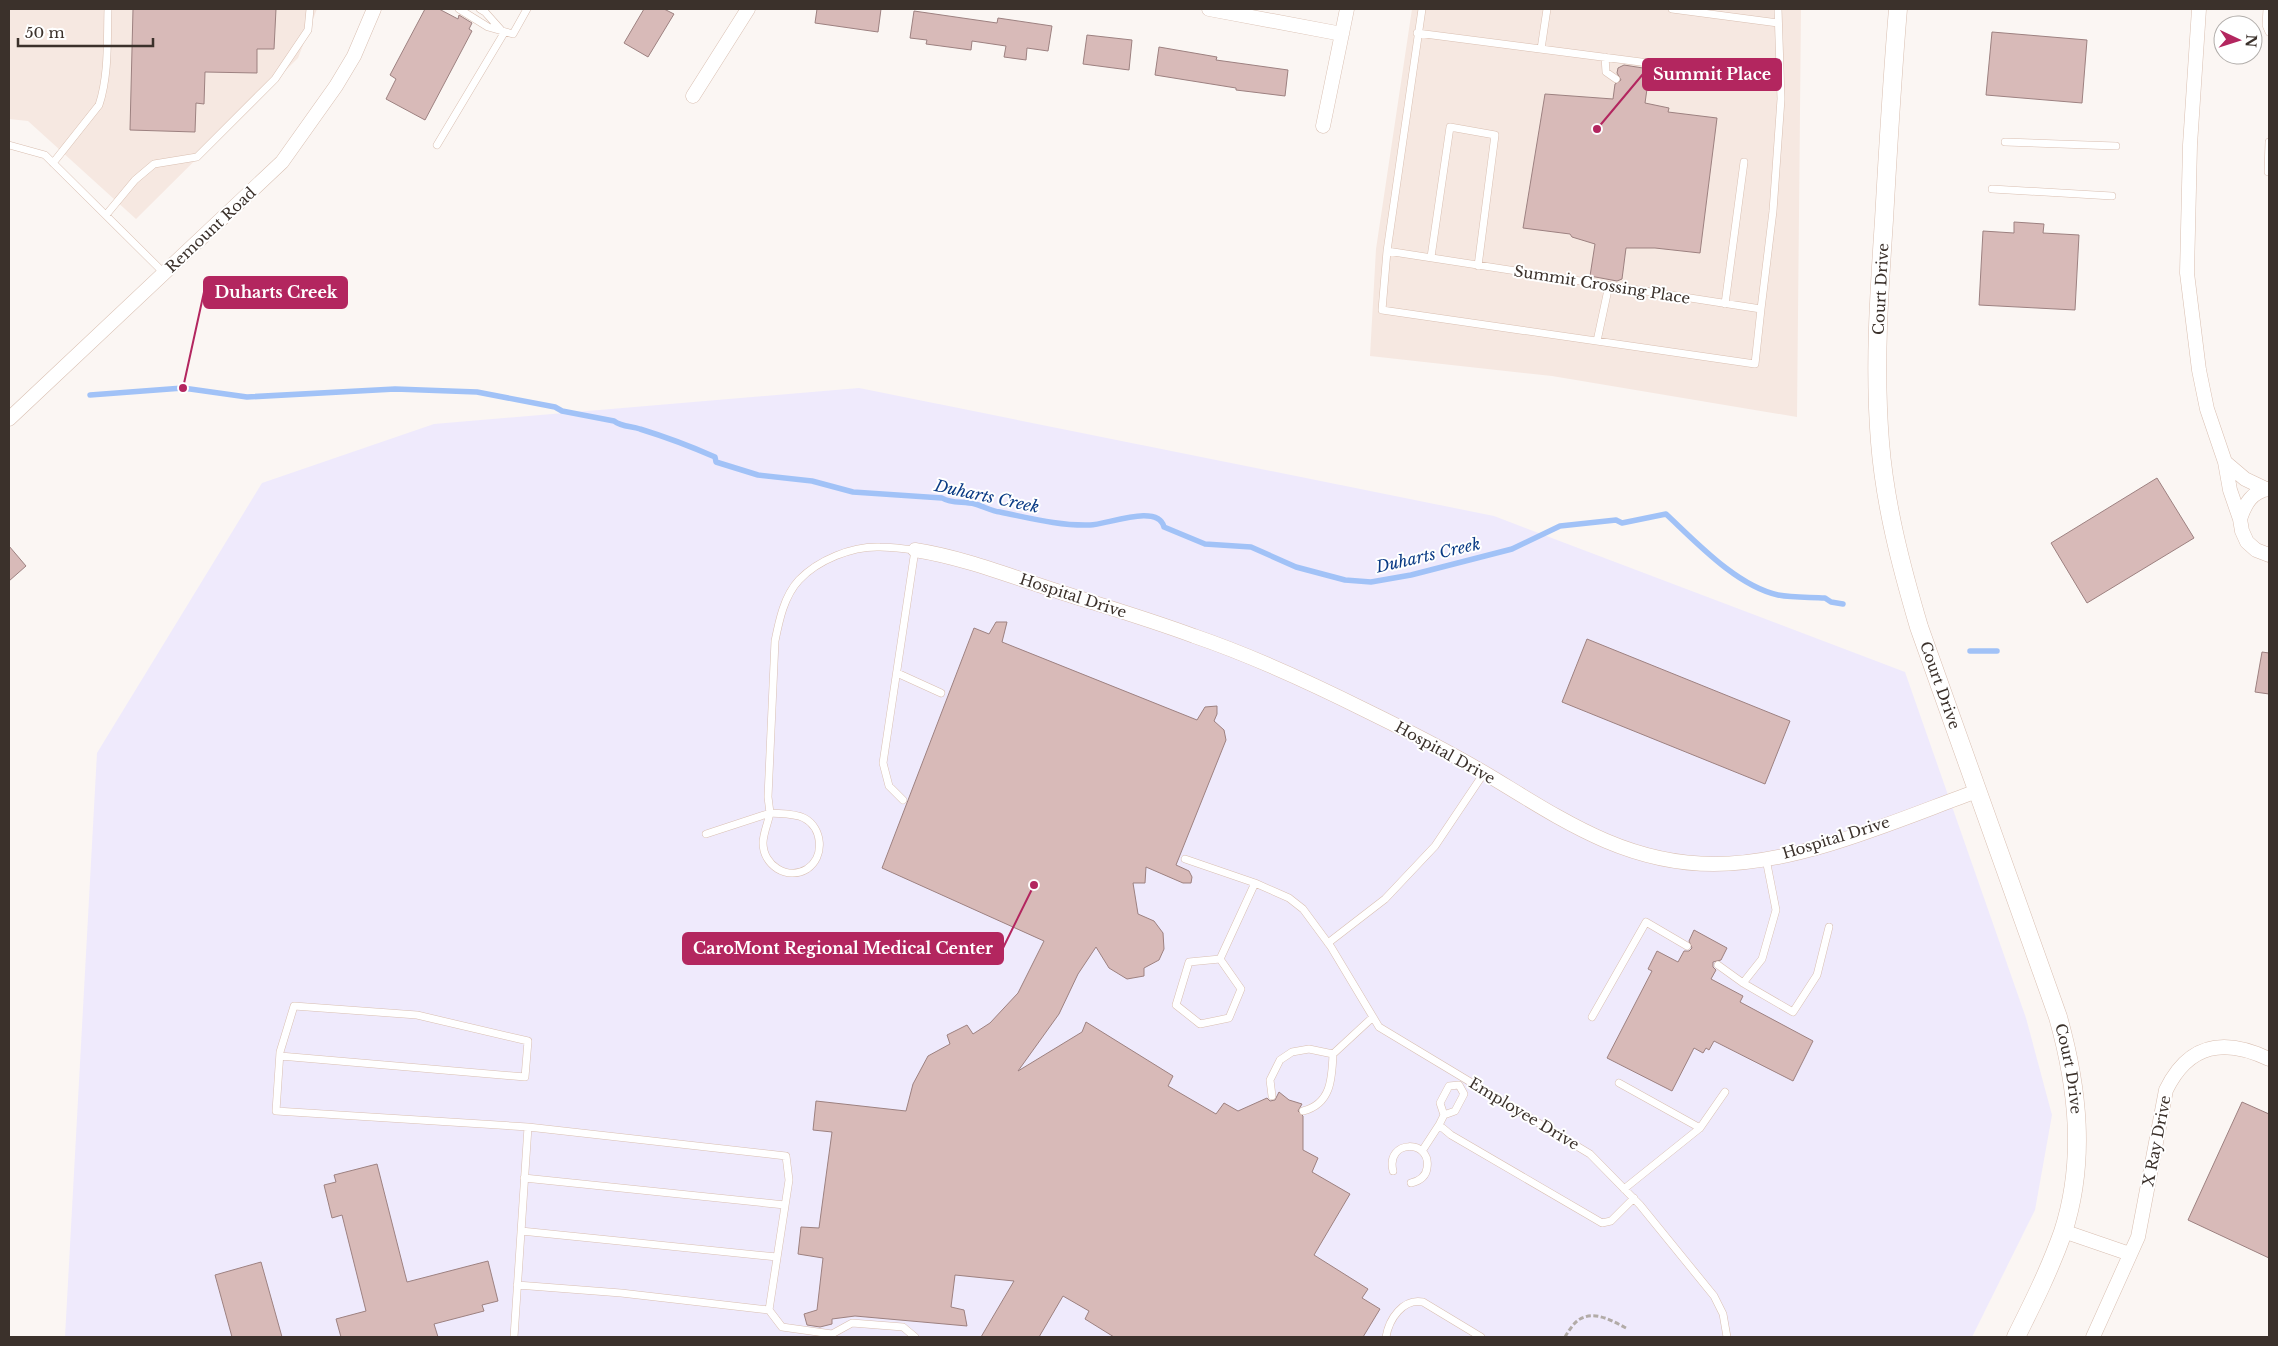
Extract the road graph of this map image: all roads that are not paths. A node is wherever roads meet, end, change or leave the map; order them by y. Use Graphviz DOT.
graph roads {
  1 [pos="108,9"];
  2 [pos="310,9"];
  3 [pos="374,9"];
  4 [pos="459,9"];
  5 [pos="480,9"];
  6 [pos="528,9"];
  7 [pos="748,9"];
  8 [pos="1209,9"];
  9 [pos="1347,9"];
  10 [pos="1422,9"];
  11 [pos="1547,9"];
  12 [pos="1672,9"];
  13 [pos="1778,9"];
  14 [pos="1898,9"];
  15 [pos="2199,9"];
  16 [pos="2267,9"];
  17 [pos="1778,23"];
  18 [pos="2269,32"];
  19 [pos="504,33"];
  20 [pos="1417,33"];
  21 [pos="1342,34"];
  22 [pos="1541,48"];
  23 [pos="1605,57"];
  24 [pos="1668,66"];
  25 [pos="1616,79"];
  26 [pos="1780,80"];
  27 [pos="1648,84"];
  28 [pos="693,96"];
  29 [pos="1322,126"];
  30 [pos="2005,142"];
  31 [pos="2269,142"];
  32 [pos="9,145"];
  33 [pos="438,145"];
  34 [pos="2116,146"];
  35 [pos="1744,162"];
  36 [pos="53,163"];
  37 [pos="2269,172"];
  38 [pos="1992,189"];
  39 [pos="2112,196"];
  40 [pos="106,215"];
  41 [pos="1387,250"];
  42 [pos="1431,257"];
  43 [pos="1478,266"];
  44 [pos="164,273"];
  45 [pos="1609,286"];
  46 [pos="1725,304"];
  47 [pos="1761,309"];
  48 [pos="1597,341"];
  49 [pos="9,419"];
  50 [pos="2225,462"];
  51 [pos="2268,489"];
  52 [pos="2240,519"];
  53 [pos="915,550"];
  54 [pos="2269,555"];
  55 [pos="897,673"];
  56 [pos="942,693"];
  57 [pos="1484,773"];
  58 [pos="1977,791"];
  59 [pos="903,800"];
  60 [pos="770,813"];
  61 [pos="706,834"];
  62 [pos="1185,859"];
  63 [pos="1766,859"];
  64 [pos="1255,883"];
  65 [pos="1829,927"];
  66 [pos="1328,943"];
  67 [pos="1687,946"];
  68 [pos="1220,959"];
  69 [pos="1718,965"];
  70 [pos="1743,983"];
  71 [pos="1373,1017"];
  72 [pos="1592,1017"];
  73 [pos="1333,1054"];
  74 [pos="280,1056"];
  75 [pos="2269,1059"];
  76 [pos="1463,1077"];
  77 [pos="1619,1082"];
  78 [pos="1459,1085"];
  79 [pos="1725,1092"];
  80 [pos="1272,1096"];
  81 [pos="1302,1111"];
  82 [pos="1444,1115"];
  83 [pos="1439,1125"];
  84 [pos="528,1127"];
  85 [pos="1700,1128"];
  86 [pos="1422,1151"];
  87 [pos="1393,1171"];
  88 [pos="524,1178"];
  89 [pos="1411,1183"];
  90 [pos="1624,1188"];
  91 [pos="1634,1198"];
  92 [pos="785,1205"];
  93 [pos="521,1231"];
  94 [pos="2063,1231"];
  95 [pos="2130,1254"];
  96 [pos="777,1257"];
  97 [pos="517,1286"];
  98 [pos="770,1310"];
  99 [pos="514,1337"];
  100 [pos="915,1337"];
  101 [pos="1386,1337"];
  102 [pos="1481,1337"];
  103 [pos="1727,1337"];
  104 [pos="2016,1337"];
  105 [pos="2093,1337"];
  1 -- 36 [label="lane"];
  2 -- 40 [label="lane"];
  3 -- 44 [label="street, Remount Road"];
  4 -- 19 [label="lane"];
  5 -- 19 [label="lane"];
  6 -- 19 [label="lane"];
  7 -- 28 [label="street"];
  8 -- 21 [label="street"];
  9 -- 21 [label="street"];
  10 -- 20 [label="lane"];
  11 -- 22 [label="lane"];
  12 -- 17 [label="lane"];
  13 -- 17 [label="lane"];
  14 -- 58 [label="street, Court Drive"];
  15 -- 50 [label="street"];
  16 -- 18 [label="lane"];
  17 -- 26 [label="lane"];
  19 -- 33 [label="lane"];
  20 -- 22 [label="lane"];
  20 -- 41 [label="lane"];
  21 -- 29 [label="street"];
  22 -- 23 [label="lane"];
  23 -- 24 [label="lane"];
  23 -- 25 [label="lane"];
  24 -- 26 [label="lane"];
  24 -- 27 [label="lane"];
  26 -- 47 [label="lane"];
  30 -- 34 [label="lane"];
  31 -- 37 [label="lane"];
  32 -- 36 [label="lane"];
  35 -- 46 [label="lane"];
  36 -- 40 [label="lane"];
  38 -- 39 [label="lane"];
  40 -- 44 [label="lane"];
  41 -- 42 [label="lane, Summit Crossing Place"];
  41 -- 48 [label="lane"];
  42 -- 43 [label="lane, Summit Crossing Place"];
  42 -- 43 [label="lane"];
  43 -- 45 [label="lane, Summit Crossing Place"];
  44 -- 49 [label="street, Remount Road"];
  45 -- 46 [label="lane, Summit Crossing Place"];
  45 -- 48 [label="lane"];
  46 -- 47 [label="lane, Summit Crossing Place"];
  47 -- 48 [label="lane"];
  50 -- 51 [label="street"];
  50 -- 52 [label="street"];
  51 -- 52 [label="street"];
  52 -- 54 [label="street"];
  53 -- 55 [label="lane"];
  53 -- 57 [label="street, Hospital Drive"];
  53 -- 60 [label="lane"];
  55 -- 56 [label="lane"];
  55 -- 59 [label="lane"];
  57 -- 63 [label="street, Hospital Drive"];
  57 -- 66 [label="lane"];
  58 -- 63 [label="street, Hospital Drive"];
  58 -- 94 [label="street, Court Drive"];
  60 -- 60 [label="lane"];
  60 -- 61 [label="lane"];
  62 -- 64 [label="lane, Employee Drive"];
  63 -- 70 [label="lane"];
  64 -- 66 [label="lane, Employee Drive"];
  64 -- 68 [label="lane"];
  65 -- 70 [label="lane"];
  66 -- 71 [label="lane, Employee Drive"];
  67 -- 72 [label="lane"];
  68 -- 68 [label="lane"];
  69 -- 70 [label="lane"];
  71 -- 73 [label="lane"];
  71 -- 76 [label="lane, Employee Drive"];
  73 -- 80 [label="lane"];
  73 -- 81 [label="lane"];
  74 -- 74 [label="lane"];
  74 -- 84 [label="lane"];
  75 -- 95 [label="street, X Ray Drive"];
  76 -- 78 [label="lane"];
  76 -- 90 [label="lane, Employee Drive"];
  77 -- 85 [label="lane"];
  78 -- 82 [label="lane"];
  78 -- 82 [label="lane"];
  79 -- 85 [label="lane"];
  82 -- 83 [label="lane"];
  83 -- 86 [label="lane"];
  83 -- 91 [label="lane"];
  84 -- 88 [label="lane"];
  84 -- 92 [label="lane"];
  85 -- 90 [label="lane"];
  86 -- 87 [label="lane"];
  86 -- 89 [label="lane"];
  88 -- 92 [label="lane"];
  88 -- 93 [label="lane"];
  90 -- 91 [label="lane, Employee Drive"];
  91 -- 103 [label="lane, Employee Drive"];
  92 -- 96 [label="lane"];
  93 -- 96 [label="lane"];
  93 -- 97 [label="lane"];
  94 -- 95 [label="street"];
  94 -- 104 [label="street, Court Drive"];
  95 -- 105 [label="street, X Ray Drive"];
  96 -- 98 [label="lane"];
  97 -- 98 [label="lane"];
  97 -- 99 [label="lane"];
  98 -- 100 [label="lane"];
  101 -- 102 [label="lane"];
}
